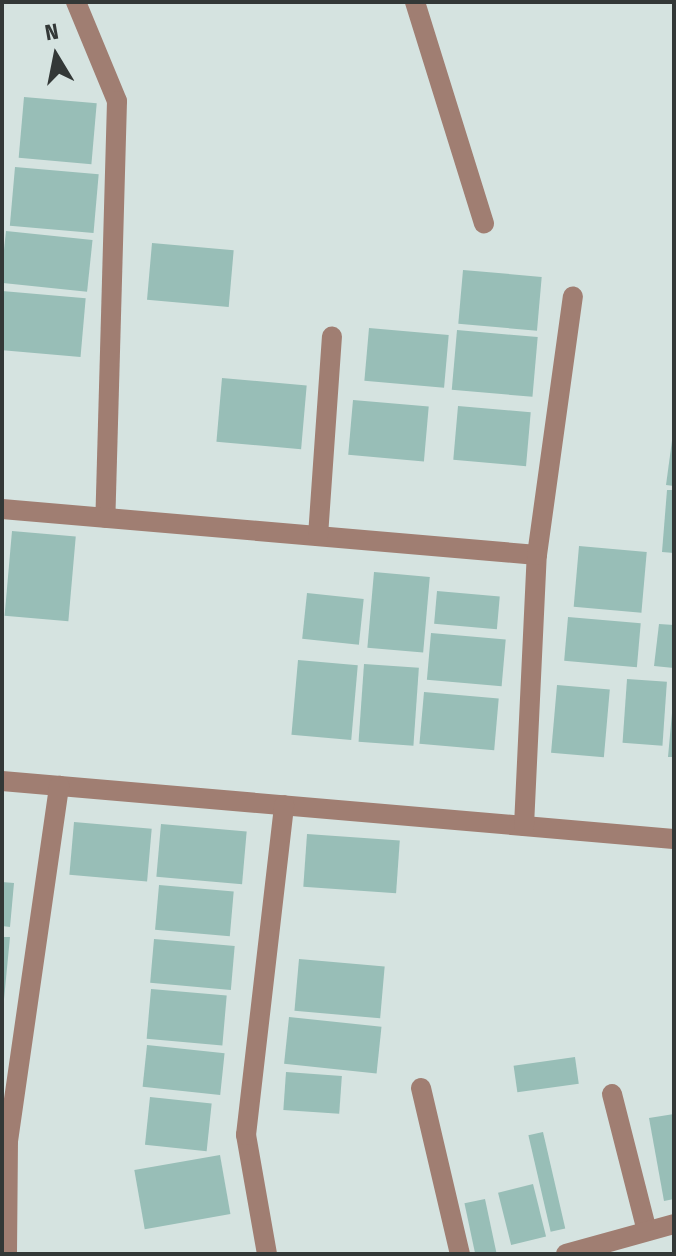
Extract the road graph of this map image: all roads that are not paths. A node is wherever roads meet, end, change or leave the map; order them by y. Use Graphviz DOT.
graph roads {
  1 [pos="76,2"];
  2 [pos="415,2"];
  3 [pos="484,223"];
  4 [pos="573,296"];
  5 [pos="332,336"];
  6 [pos="2,509"];
  7 [pos="105,518"];
  8 [pos="318,536"];
  9 [pos="537,555"];
  10 [pos="2,781"];
  11 [pos="59,786"];
  12 [pos="284,805"];
  13 [pos="524,826"];
  14 [pos="674,839"];
  15 [pos="421,1088"];
  16 [pos="612,1094"];
  17 [pos="674,1224"];
  18 [pos="647,1231"];
  19 [pos="7,1254"];
  20 [pos="267,1254"];
  21 [pos="460,1254"];
  22 [pos="566,1254"];
  1 -- 7 [label="street"];
  2 -- 3 [label="street"];
  4 -- 9 [label="street"];
  5 -- 8 [label="street"];
  6 -- 7 [label="street"];
  7 -- 8 [label="street"];
  8 -- 9 [label="street"];
  9 -- 13 [label="street"];
  10 -- 11 [label="street"];
  11 -- 12 [label="street"];
  11 -- 19 [label="street"];
  12 -- 13 [label="street"];
  12 -- 20 [label="street"];
  13 -- 14 [label="street"];
  15 -- 21 [label="street"];
  16 -- 18 [label="street"];
  17 -- 18 [label="street"];
  18 -- 22 [label="street"];
}
